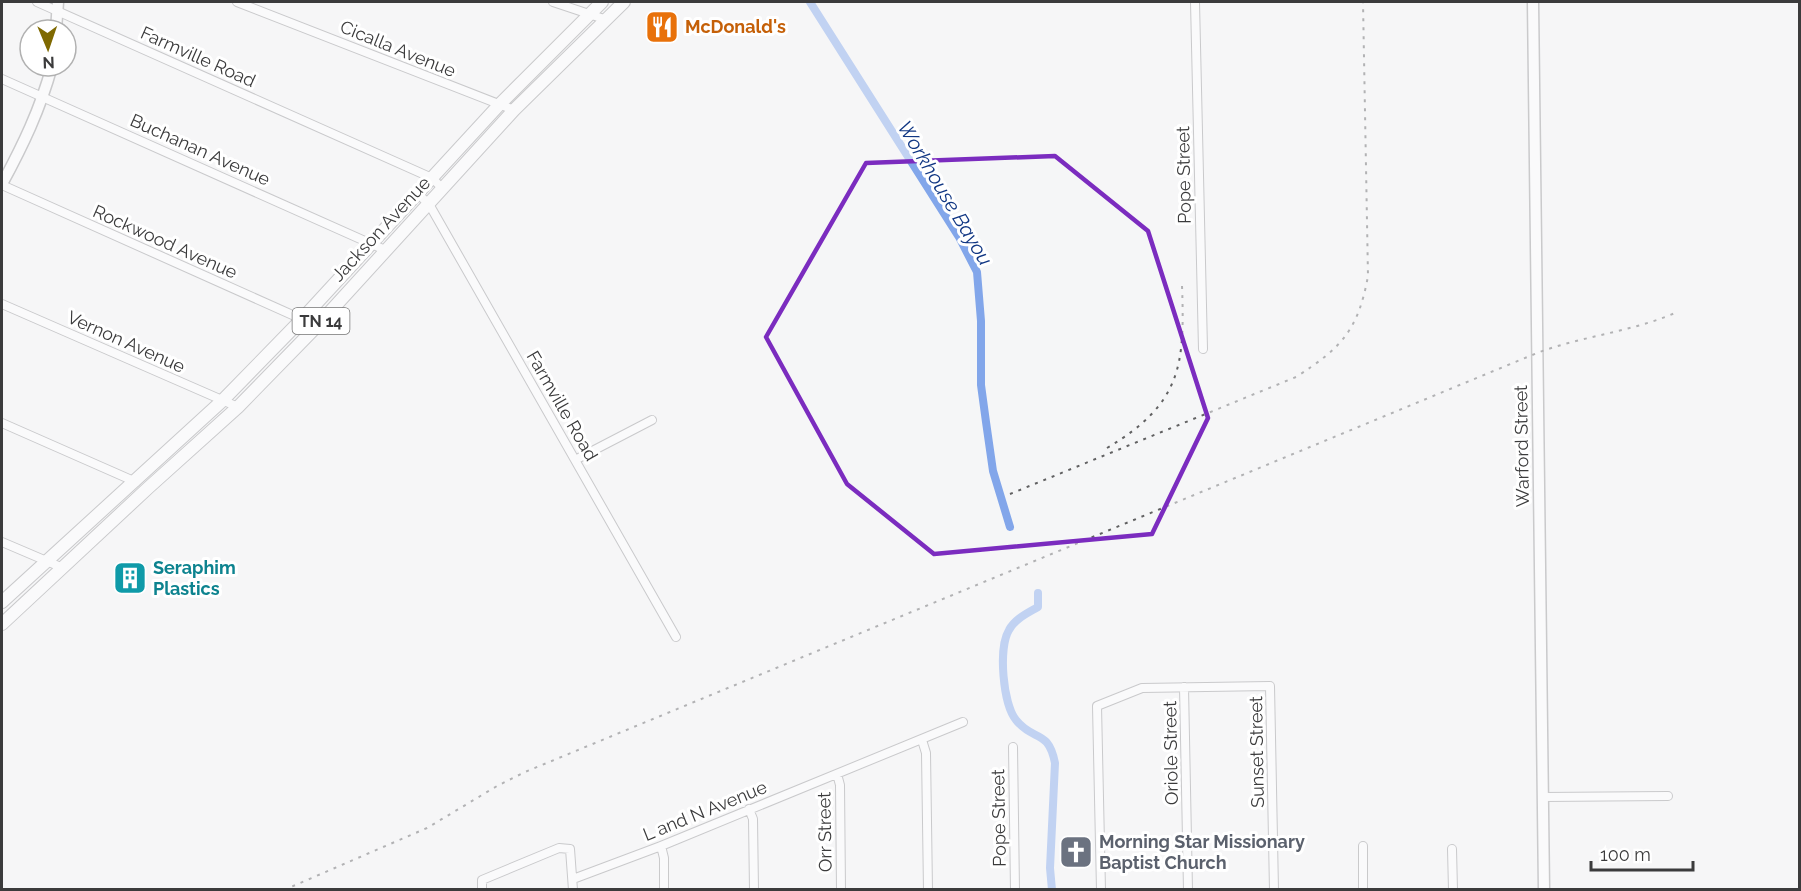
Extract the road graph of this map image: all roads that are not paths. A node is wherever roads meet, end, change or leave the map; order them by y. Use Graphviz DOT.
graph roads {
  1 [pos="37,2"];
  2 [pos="237,2"];
  3 [pos="553,2"];
  4 [pos="602,2"];
  5 [pos="624,2"];
  6 [pos="1195,2"];
  7 [pos="1533,2"];
  8 [pos="58,6"];
  9 [pos="588,13"];
  10 [pos="604,19"];
  11 [pos="49,78"];
  12 [pos="2,79"];
  13 [pos="44,97"];
  14 [pos="499,105"];
  15 [pos="514,110"];
  16 [pos="432,178"];
  17 [pos="2,185"];
  18 [pos="443,189"];
  19 [pos="418,194"];
  20 [pos="429,204"];
  21 [pos="371,244"];
  22 [pos="385,250"];
  23 [pos="2,304"];
  24 [pos="302,319"];
  25 [pos="317,326"];
  26 [pos="1203,349"];
  27 [pos="222,401"];
  28 [pos="238,407"];
  29 [pos="652,420"];
  30 [pos="2,423"];
  31 [pos="575,460"];
  32 [pos="133,481"];
  33 [pos="148,488"];
  34 [pos="2,542"];
  35 [pos="46,561"];
  36 [pos="63,568"];
  37 [pos="2,602"];
  38 [pos="2,624"];
  39 [pos="675,637"];
  40 [pos="1184,687"];
  41 [pos="963,722"];
  42 [pos="922,740"];
  43 [pos="1013,747"];
  44 [pos="837,774"];
  45 [pos="1543,796"];
  46 [pos="1668,796"];
  47 [pos="749,809"];
  48 [pos="661,846"];
  49 [pos="1363,846"];
  50 [pos="1452,849"];
  51 [pos="573,879"];
  52 [pos="482,890"];
  53 [pos="573,890"];
  54 [pos="664,890"];
  55 [pos="754,890"];
  56 [pos="841,890"];
  57 [pos="928,890"];
  58 [pos="1015,890"];
  59 [pos="1101,890"];
  60 [pos="1188,890"];
  61 [pos="1274,890"];
  62 [pos="1363,890"];
  63 [pos="1453,890"];
  64 [pos="1544,890"];
  1 -- 8 [label="street, Farmville Road"];
  2 -- 14 [label="street, Cicalla Avenue"];
  3 -- 9 [label="street"];
  4 -- 9 [label="main road, Jackson Avenue / TN 14"];
  5 -- 10 [label="main road, Jackson Avenue / TN 14"];
  6 -- 26 [label="street, Pope Street"];
  7 -- 45 [label="main road, Warford Street"];
  8 -- 16 [label="street, Farmville Road"];
  9 -- 10 [label="street"];
  9 -- 14 [label="main road, Jackson Avenue / TN 14"];
  10 -- 15 [label="main road, Jackson Avenue / TN 14"];
  11 -- 13 [label="main road"];
  12 -- 13 [label="street, Buchanan Avenue"];
  13 -- 17 [label="main road"];
  13 -- 21 [label="street, Buchanan Avenue"];
  14 -- 15 [label="street, Cicalla Avenue"];
  14 -- 16 [label="main road, Jackson Avenue / TN 14"];
  15 -- 18 [label="main road, Jackson Avenue / TN 14"];
  16 -- 18 [label="street, Farmville Road"];
  16 -- 19 [label="main road, Jackson Avenue / TN 14"];
  17 -- 24 [label="street, Rockwood Avenue"];
  18 -- 20 [label="main road, Jackson Avenue / TN 14"];
  19 -- 20 [label="street, Farmville Road"];
  19 -- 21 [label="main road, Jackson Avenue / TN 14"];
  20 -- 22 [label="main road, Jackson Avenue / TN 14"];
  20 -- 31 [label="street, Farmville Road"];
  21 -- 22 [label="street, Buchanan Avenue"];
  21 -- 24 [label="main road, Jackson Avenue / TN 14"];
  22 -- 25 [label="main road, Jackson Avenue / TN 14"];
  23 -- 27 [label="street, Vernon Avenue"];
  24 -- 25 [label="street, Rockwood Avenue"];
  24 -- 27 [label="main road, Jackson Avenue / TN 14"];
  25 -- 28 [label="main road, Jackson Avenue / TN 14"];
  27 -- 28 [label="street, Vernon Avenue"];
  27 -- 32 [label="main road, Jackson Avenue / TN 14"];
  28 -- 33 [label="main road, Jackson Avenue / TN 14"];
  29 -- 31 [label="street"];
  30 -- 32 [label="street"];
  31 -- 39 [label="street, Farmville Road"];
  32 -- 33 [label="street"];
  32 -- 35 [label="main road, Jackson Avenue / TN 14"];
  33 -- 36 [label="main road, Jackson Avenue / TN 14"];
  34 -- 35 [label="street"];
  35 -- 36 [label="street"];
  35 -- 37 [label="main road, Jackson Avenue / TN 14"];
  36 -- 38 [label="main road, Jackson Avenue / TN 14"];
  40 -- 59 [label="street"];
  40 -- 60 [label="street, Oriole Street"];
  40 -- 61 [label="street, Sunset Street"];
  41 -- 42 [label="street, L and N Avenue"];
  42 -- 44 [label="street, L and N Avenue"];
  42 -- 57 [label="street"];
  43 -- 58 [label="street, Pope Street"];
  44 -- 47 [label="street, L and N Avenue"];
  44 -- 56 [label="street, Orr Street"];
  45 -- 46 [label="street"];
  45 -- 64 [label="main road, Warford Street"];
  47 -- 48 [label="street, L and N Avenue"];
  47 -- 55 [label="street"];
  48 -- 51 [label="street, L and N Avenue"];
  48 -- 54 [label="street"];
  49 -- 62 [label="street"];
  50 -- 63 [label="street"];
  51 -- 52 [label="street"];
  51 -- 53 [label="street"];
}
